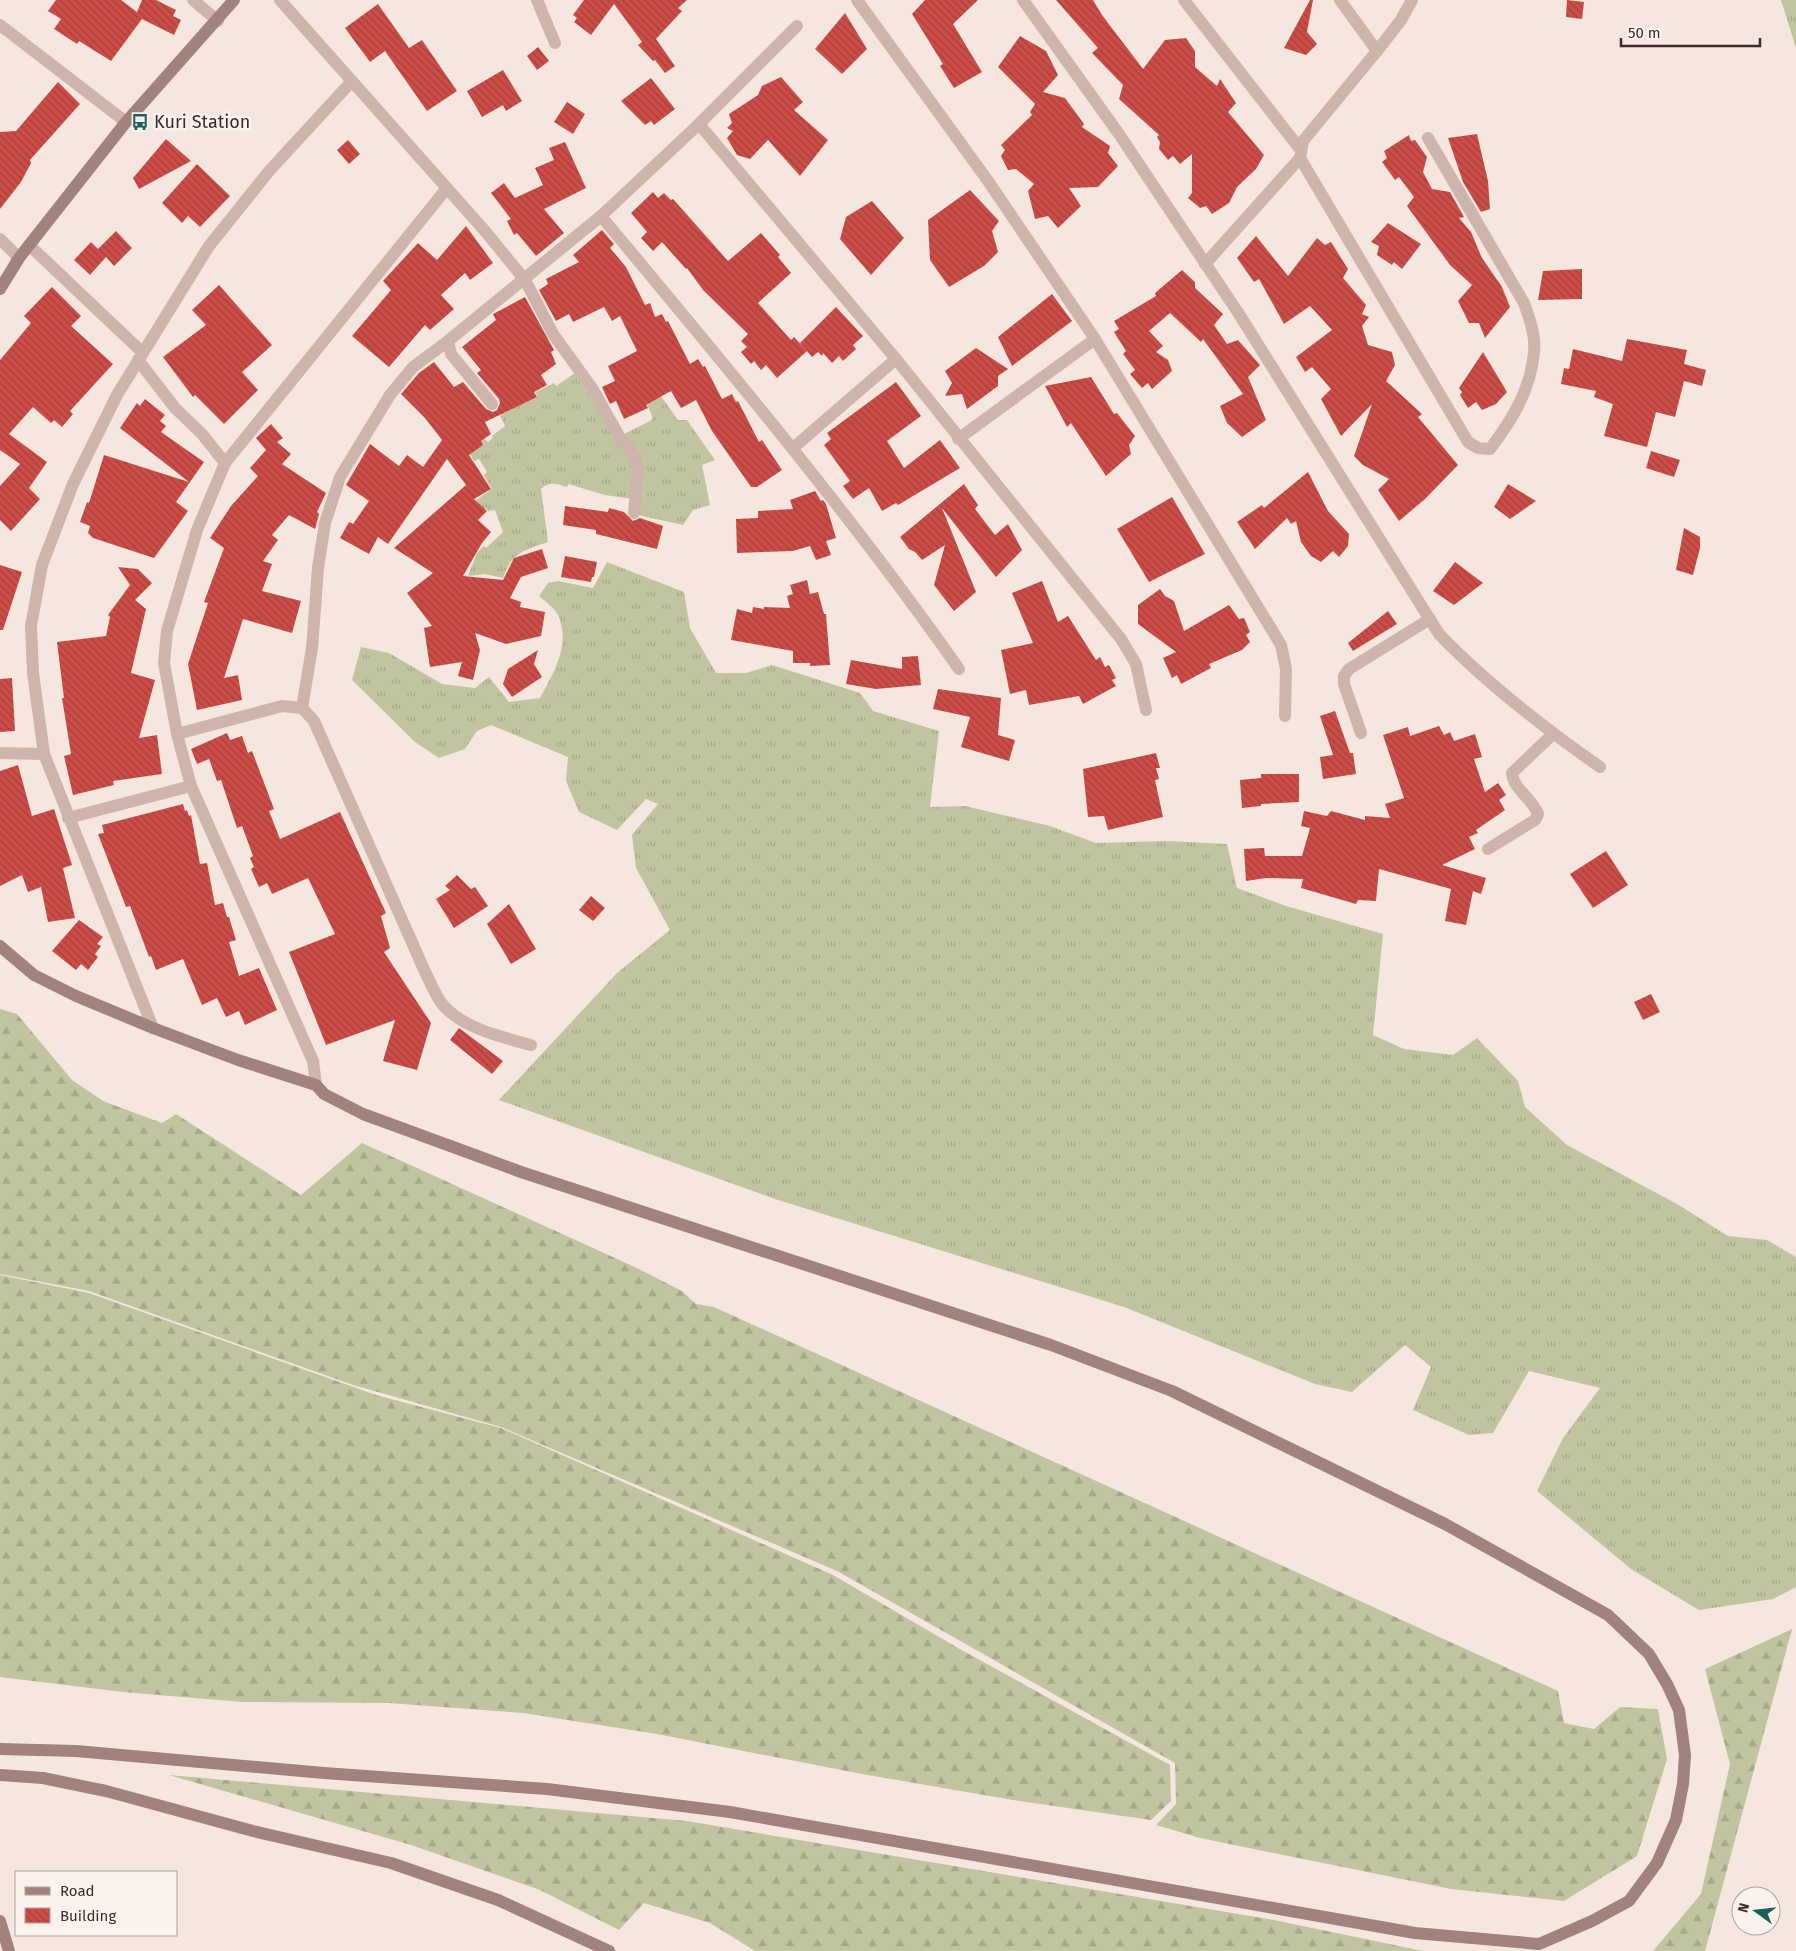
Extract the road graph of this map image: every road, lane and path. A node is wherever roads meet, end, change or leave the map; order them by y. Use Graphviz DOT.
graph roads {
  1 [pos="193,0"];
  2 [pos="234,0"];
  3 [pos="280,0"];
  4 [pos="537,0"];
  5 [pos="856,0"];
  6 [pos="1023,0"];
  7 [pos="1184,0"];
  8 [pos="1340,0"];
  9 [pos="1412,0"];
  10 [pos="218,21"];
  11 [pos="0,25"];
  12 [pos="798,26"];
  13 [pos="555,43"];
  14 [pos="1377,51"];
  15 [pos="352,81"];
  16 [pos="126,122"];
  17 [pos="699,124"];
  18 [pos="1428,138"];
  19 [pos="1300,153"];
  20 [pos="447,188"];
  21 [pos="601,216"];
  22 [pos="0,239"];
  23 [pos="29,245"];
  24 [pos="19,258"];
  25 [pos="1205,264"];
  26 [pos="525,280"];
  27 [pos="0,289"];
  28 [pos="1095,339"];
  29 [pos="448,341"];
  30 [pos="140,356"];
  31 [pos="896,359"];
  32 [pos="492,404"];
  33 [pos="958,438"];
  34 [pos="793,448"];
  35 [pos="225,463"];
  36 [pos="634,513"];
  37 [pos="1430,619"];
  38 [pos="960,669"];
  39 [pos="302,708"];
  40 [pos="1146,710"];
  41 [pos="1285,716"];
  42 [pos="1361,733"];
  43 [pos="177,734"];
  44 [pos="1553,734"];
  45 [pos="0,753"];
  46 [pos="44,754"];
  47 [pos="1600,767"];
  48 [pos="191,786"];
  49 [pos="68,818"];
  50 [pos="1488,849"];
  51 [pos="0,946"];
  52 [pos="153,1028"];
  53 [pos="531,1045"];
  54 [pos="316,1085"];
  55 [pos="0,1749"];
  56 [pos="0,1775"];
  57 [pos="0,1921"];
  58 [pos="9,1951"];
  59 [pos="609,1951"];
  1 -- 10 [label="street"];
  2 -- 10 [label="main road"];
  3 -- 15 [label="street"];
  4 -- 13 [label="street"];
  5 -- 28 [label="street"];
  6 -- 25 [label="street"];
  7 -- 19 [label="street"];
  8 -- 14 [label="street"];
  9 -- 14 [label="street"];
  10 -- 16 [label="main road"];
  11 -- 16 [label="street"];
  12 -- 17 [label="street"];
  14 -- 19 [label="street"];
  15 -- 20 [label="street"];
  15 -- 30 [label="street"];
  16 -- 23 [label="main road"];
  17 -- 21 [label="street"];
  17 -- 31 [label="street"];
  18 -- 19 [label="street"];
  19 -- 25 [label="street"];
  20 -- 26 [label="street"];
  20 -- 35 [label="street"];
  21 -- 26 [label="street"];
  21 -- 34 [label="street"];
  22 -- 24 [label="street"];
  23 -- 24 [label="main road"];
  23 -- 30 [label="street"];
  24 -- 27 [label="main road"];
  25 -- 37 [label="street"];
  26 -- 29 [label="street"];
  26 -- 36 [label="street"];
  28 -- 33 [label="street"];
  28 -- 41 [label="street"];
  29 -- 32 [label="street"];
  29 -- 39 [label="street"];
  30 -- 35 [label="street"];
  30 -- 46 [label="street"];
  31 -- 33 [label="street"];
  31 -- 34 [label="street"];
  33 -- 40 [label="street"];
  34 -- 38 [label="street"];
  35 -- 43 [label="street"];
  37 -- 42 [label="street"];
  37 -- 44 [label="street"];
  39 -- 43 [label="street"];
  39 -- 53 [label="street"];
  43 -- 48 [label="street"];
  44 -- 47 [label="street"];
  44 -- 50 [label="street"];
  45 -- 46 [label="street"];
  46 -- 49 [label="street"];
  48 -- 49 [label="street"];
  48 -- 54 [label="street"];
  49 -- 52 [label="street"];
  51 -- 52 [label="main road"];
  52 -- 54 [label="main road"];
  54 -- 55 [label="main road"];
  56 -- 59 [label="main road"];
  57 -- 58 [label="main road"];
}
